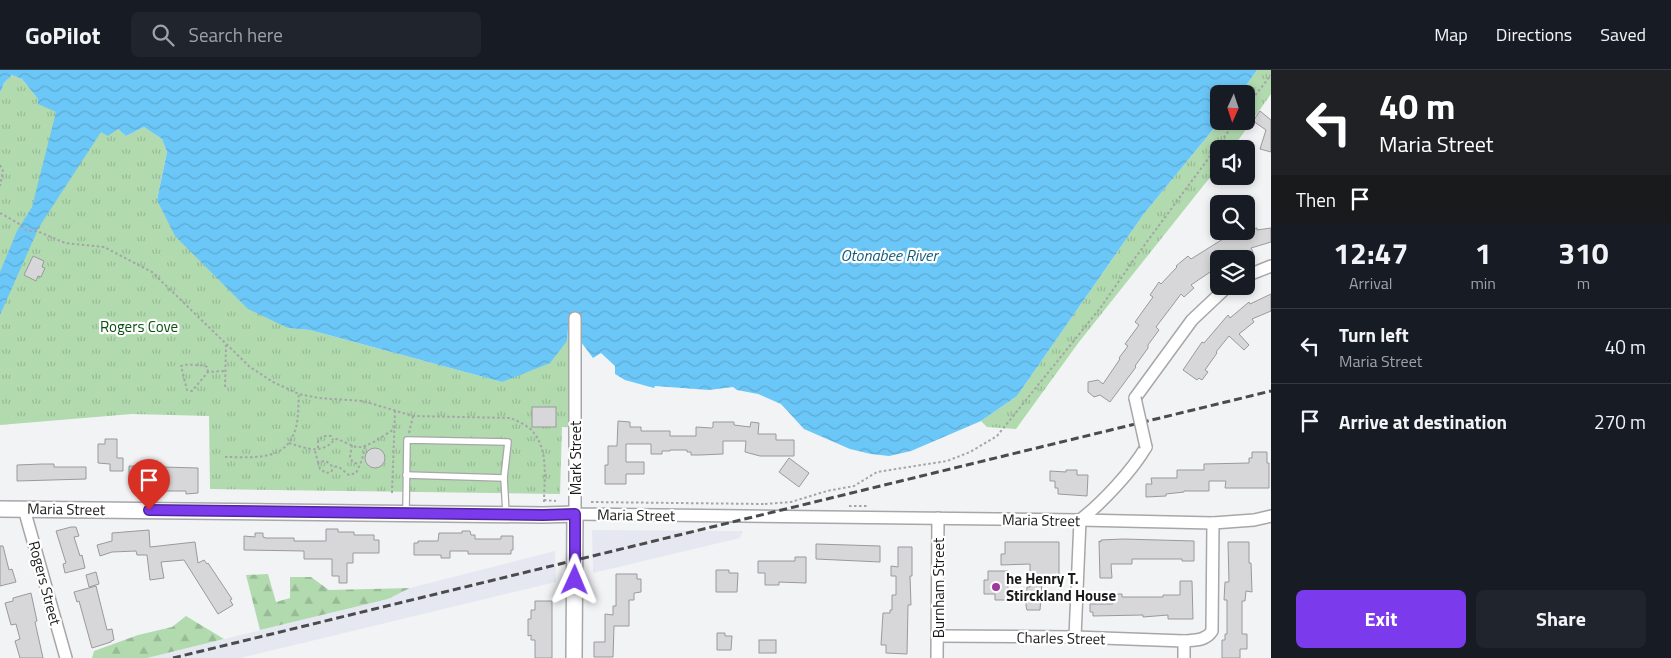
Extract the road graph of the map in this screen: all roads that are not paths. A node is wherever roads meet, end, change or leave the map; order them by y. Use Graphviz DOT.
graph roads {
  1 [pos="1271,266"];
  2 [pos="1255,272"];
  3 [pos="1218,295"];
  4 [pos="575,318"];
  5 [pos="406,476"];
  6 [pos="504,478"];
  7 [pos="24,508"];
  8 [pos="575,508"];
  9 [pos="0,509"];
  10 [pos="406,513"];
  11 [pos="506,515"];
  12 [pos="1271,516"];
  13 [pos="938,518"];
  14 [pos="1080,520"];
  15 [pos="1212,524"];
  16 [pos="938,636"];
  17 [pos="1075,637"];
  18 [pos="1184,641"];
  19 [pos="66,658"];
  20 [pos="574,658"];
  21 [pos="938,658"];
  22 [pos="1184,658"];
  1 -- 2 [label="street"];
  3 -- 14 [label="street, bridge"];
  4 -- 8 [label="street, Mark Street"];
  5 -- 6 [label="lane"];
  5 -- 6 [label="lane"];
  5 -- 10 [label="lane"];
  6 -- 11 [label="lane"];
  7 -- 9 [label="street, Maria Street"];
  7 -- 10 [label="street, Maria Street"];
  7 -- 19 [label="street, Rogers Street"];
  8 -- 11 [label="street, Maria Street"];
  8 -- 13 [label="street, Maria Street"];
  8 -- 20 [label="street, Mark Street"];
  10 -- 11 [label="street, Maria Street"];
  12 -- 15 [label="street, Maria Street"];
  13 -- 14 [label="street, Maria Street"];
  13 -- 16 [label="street, Burnham Street"];
  14 -- 15 [label="street, Maria Street"];
  14 -- 17 [label="street"];
  15 -- 18 [label="street, Charles Street"];
  16 -- 17 [label="street, Charles Street"];
  16 -- 21 [label="street, Burnham Street"];
  17 -- 18 [label="street, Charles Street"];
  18 -- 22 [label="street"];
}
